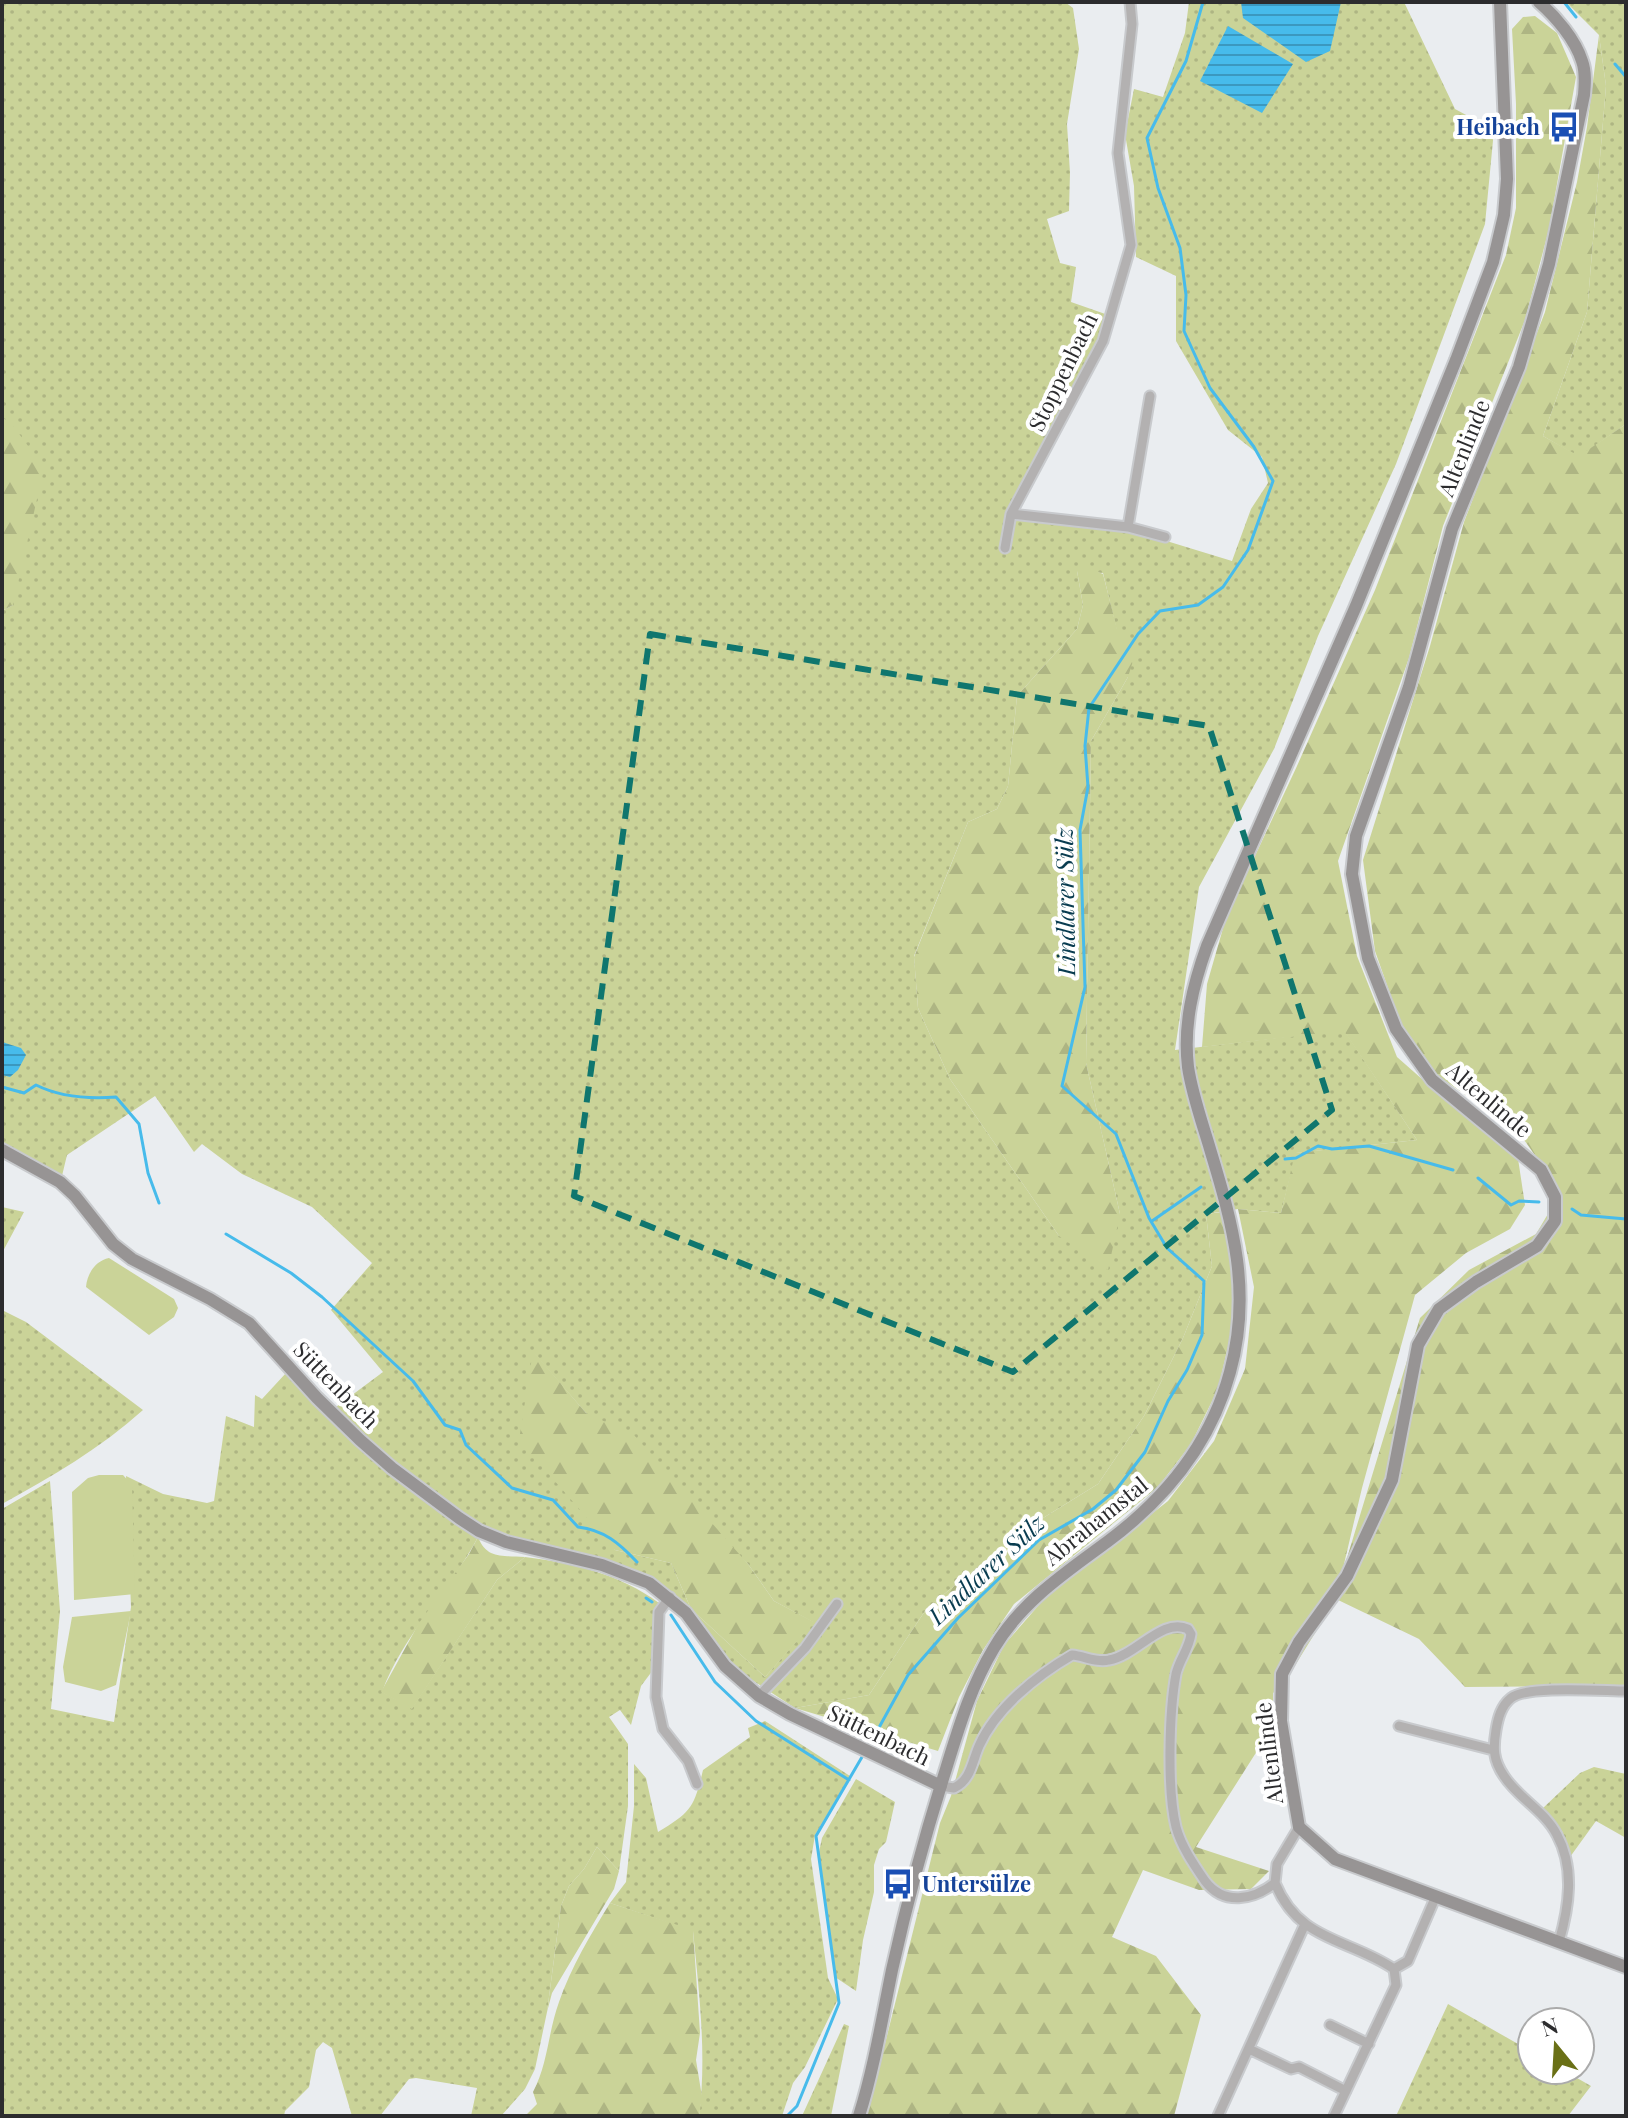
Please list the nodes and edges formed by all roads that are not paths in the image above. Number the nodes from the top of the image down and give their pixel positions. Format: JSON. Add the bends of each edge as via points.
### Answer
{"nodes":[{"id":1,"x":1130,"y":2,"type":"edge"},
{"id":2,"x":1500,"y":2,"type":"edge"},
{"id":3,"x":1539,"y":2,"type":"edge"},
{"id":4,"x":1150,"y":396,"type":"dead end"},
{"id":5,"x":1011,"y":514,"type":"junction"},
{"id":6,"x":1128,"y":527,"type":"junction"},
{"id":7,"x":1165,"y":537,"type":"dead end"},
{"id":8,"x":1005,"y":548,"type":"dead end"},
{"id":9,"x":2,"y":1150,"type":"edge"},
{"id":10,"x":670,"y":1597,"type":"junction"},
{"id":11,"x":837,"y":1604,"type":"dead end"},
{"id":12,"x":1626,"y":1691,"type":"edge"},
{"id":13,"x":759,"y":1696,"type":"junction"},
{"id":14,"x":1399,"y":1726,"type":"dead end"},
{"id":15,"x":1493,"y":1750,"type":"junction"},
{"id":16,"x":697,"y":1784,"type":"dead end"},
{"id":17,"x":941,"y":1786,"type":"junction"},
{"id":18,"x":1299,"y":1827,"type":"junction"},
{"id":19,"x":1275,"y":1883,"type":"junction"},
{"id":20,"x":1436,"y":1896,"type":"junction"},
{"id":21,"x":1305,"y":1924,"type":"junction"},
{"id":22,"x":1559,"y":1942,"type":"junction"},
{"id":23,"x":1626,"y":1967,"type":"edge"},
{"id":24,"x":1394,"y":1969,"type":"junction"},
{"id":25,"x":1330,"y":2025,"type":"dead end"},
{"id":26,"x":1369,"y":2044,"type":"junction"},
{"id":27,"x":1249,"y":2049,"type":"junction"},
{"id":28,"x":1346,"y":2091,"type":"junction"},
{"id":29,"x":859,"y":2116,"type":"edge"},
{"id":30,"x":1218,"y":2116,"type":"edge"},
{"id":31,"x":1334,"y":2116,"type":"edge"}],
"edges":[{"from":1,"to":5,"type":"street","name":"Stoppenbach","via":[[1118,153],[1131,245],[1103,341]]},
{"from":2,"to":17,"type":"street","name":"Abrahamstal","via":[[1507,179],[1493,262],[1361,593],[1193,984],[1188,1067],[1227,1204],[1242,1303],[1222,1398],[1205,1435],[1167,1489],[1015,1618],[974,1684]]},
{"from":3,"to":18,"type":"street","name":"Altenlinde","via":[[1569,37],[1585,77],[1549,264],[1519,367],[1452,529],[1409,687],[1356,836],[1352,874],[1368,958],[1396,1029],[1432,1080],[1541,1170],[1555,1197],[1555,1221],[1537,1246],[1439,1309],[1418,1345],[1392,1480],[1347,1576],[1282,1674],[1281,1721]]},
{"from":4,"to":6,"type":"street"},
{"from":5,"to":6,"type":"street"},
{"from":5,"to":8,"type":"street","name":"Stoppenbach"},
{"from":6,"to":7,"type":"street"},
{"from":9,"to":10,"type":"street","name":"Süttenbach","via":[[60,1182],[132,1259],[255,1328],[360,1440],[459,1518],[506,1542],[623,1571]]},
{"from":10,"to":13,"type":"street","name":"Süttenbach","via":[[725,1666]]},
{"from":10,"to":16,"type":"street","via":[[659,1612],[656,1697],[663,1729],[688,1761]]},
{"from":11,"to":13,"type":"street","via":[[805,1648]]},
{"from":12,"to":15,"type":"street","via":[[1516,1694],[1499,1715]]},
{"from":13,"to":17,"type":"street","name":"Süttenbach"},
{"from":14,"to":15,"type":"street"},
{"from":15,"to":22,"type":"street","via":[[1508,1782],[1557,1833],[1569,1886]]},
{"from":17,"to":19,"type":"street","via":[[954,1788],[965,1781],[993,1724],[1058,1663],[1072,1655],[1111,1660],[1162,1630],[1181,1626],[1191,1634],[1174,1697],[1172,1791],[1177,1829],[1216,1892],[1248,1898]]},
{"from":17,"to":29,"type":"street","name":"Abrahamstal"},
{"from":18,"to":19,"type":"street","via":[[1277,1864]]},
{"from":18,"to":20,"type":"street","name":"Altenlinde","via":[[1335,1859]]},
{"from":19,"to":21,"type":"street","via":[[1285,1904]]},
{"from":20,"to":22,"type":"street","name":"Altenlinde"},
{"from":20,"to":24,"type":"street","via":[[1408,1961]]},
{"from":21,"to":24,"type":"street"},
{"from":21,"to":27,"type":"street"},
{"from":22,"to":23,"type":"street","name":"Altenlinde"},
{"from":24,"to":26,"type":"street","via":[[1396,1985]]},
{"from":25,"to":26,"type":"street"},
{"from":26,"to":28,"type":"street"},
{"from":27,"to":28,"type":"street"},
{"from":27,"to":30,"type":"street"},
{"from":28,"to":31,"type":"street"}]}
